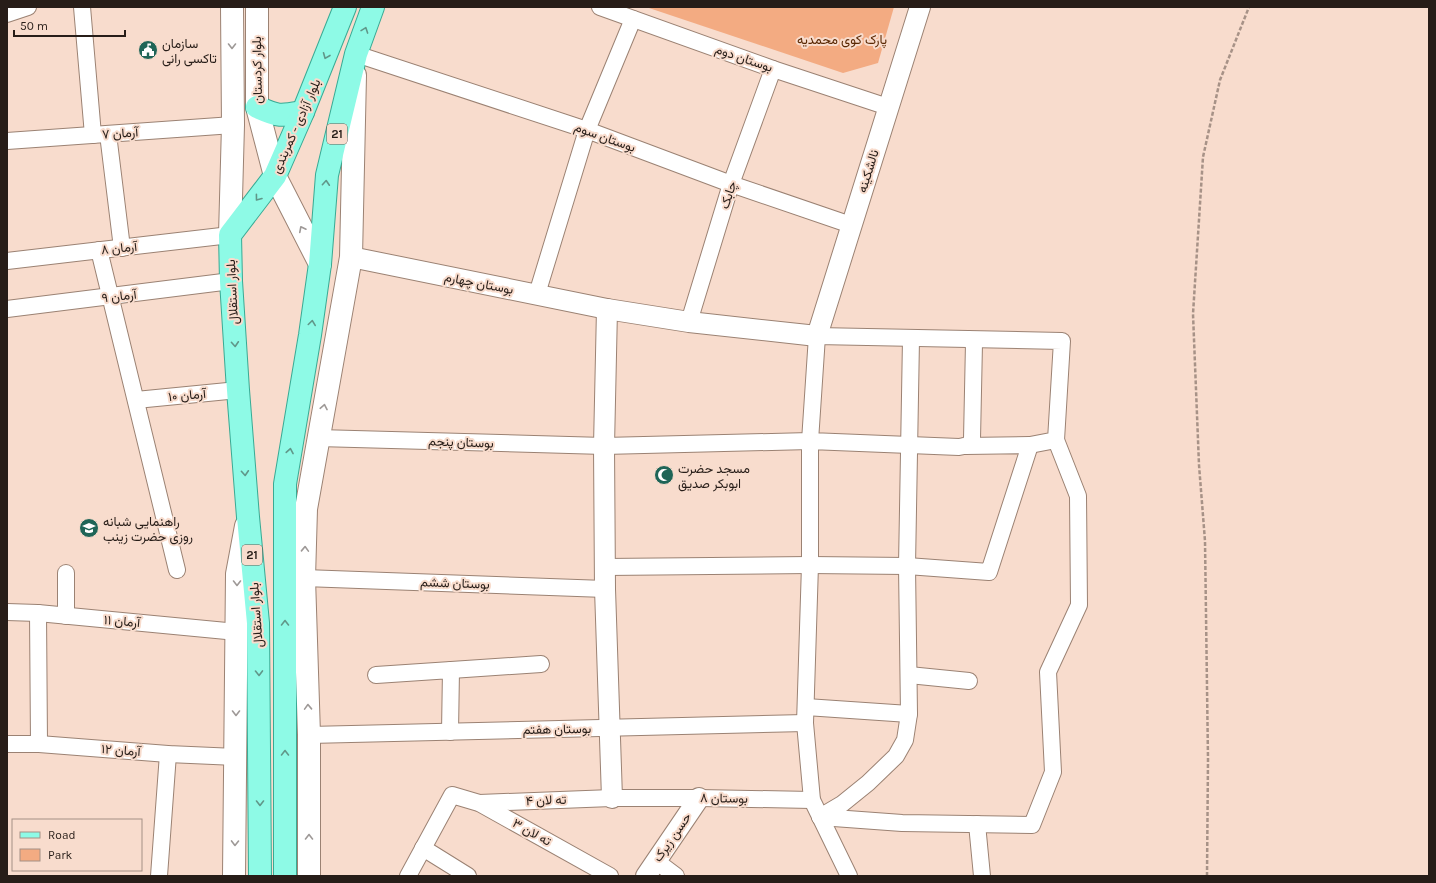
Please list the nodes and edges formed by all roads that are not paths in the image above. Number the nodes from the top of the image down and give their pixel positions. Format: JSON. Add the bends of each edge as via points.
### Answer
{"nodes":[{"id":1,"x":28,"y":7,"type":"edge"},
{"id":2,"x":82,"y":7,"type":"edge"},
{"id":3,"x":232,"y":7,"type":"edge"},
{"id":4,"x":256,"y":7,"type":"edge"},
{"id":5,"x":345,"y":7,"type":"edge"},
{"id":6,"x":373,"y":7,"type":"edge"},
{"id":7,"x":600,"y":7,"type":"edge"},
{"id":8,"x":920,"y":7,"type":"edge"},
{"id":9,"x":7,"y":14,"type":"edge"},
{"id":10,"x":632,"y":19,"type":"junction"},
{"id":11,"x":356,"y":54,"type":"junction"},
{"id":12,"x":773,"y":69,"type":"junction"},
{"id":13,"x":888,"y":107,"type":"junction"},
{"id":14,"x":257,"y":108,"type":"junction"},
{"id":15,"x":303,"y":112,"type":"junction"},
{"id":16,"x":233,"y":124,"type":"junction"},
{"id":17,"x":587,"y":130,"type":"junction"},
{"id":18,"x":101,"y":134,"type":"junction"},
{"id":19,"x":7,"y":141,"type":"edge"},
{"id":20,"x":275,"y":176,"type":"junction"},
{"id":21,"x":731,"y":184,"type":"junction"},
{"id":22,"x":851,"y":225,"type":"junction"},
{"id":23,"x":230,"y":235,"type":"junction"},
{"id":24,"x":122,"y":248,"type":"junction"},
{"id":25,"x":99,"y":250,"type":"junction"},
{"id":26,"x":352,"y":257,"type":"junction"},
{"id":27,"x":7,"y":261,"type":"edge"},
{"id":28,"x":320,"y":264,"type":"junction"},
{"id":29,"x":231,"y":281,"type":"junction"},
{"id":30,"x":537,"y":294,"type":"junction"},
{"id":31,"x":111,"y":297,"type":"junction"},
{"id":32,"x":7,"y":309,"type":"edge"},
{"id":33,"x":607,"y":309,"type":"junction"},
{"id":34,"x":689,"y":322,"type":"junction"},
{"id":35,"x":817,"y":336,"type":"junction"},
{"id":36,"x":910,"y":339,"type":"junction"},
{"id":37,"x":968,"y":339,"type":"junction"},
{"id":38,"x":238,"y":390,"type":"junction"},
{"id":39,"x":136,"y":400,"type":"junction"},
{"id":40,"x":318,"y":438,"type":"junction"},
{"id":41,"x":1056,"y":440,"type":"junction"},
{"id":42,"x":810,"y":441,"type":"junction"},
{"id":43,"x":909,"y":445,"type":"junction"},
{"id":44,"x":1030,"y":445,"type":"junction"},
{"id":45,"x":604,"y":446,"type":"junction"},
{"id":46,"x":965,"y":446,"type":"junction"},
{"id":47,"x":248,"y":517,"type":"junction"},
{"id":48,"x":810,"y":565,"type":"junction"},
{"id":49,"x":907,"y":566,"type":"junction"},
{"id":50,"x":605,"y":567,"type":"junction"},
{"id":51,"x":177,"y":570,"type":"dead end"},
{"id":52,"x":66,"y":573,"type":"dead end"},
{"id":53,"x":304,"y":578,"type":"junction"},
{"id":54,"x":606,"y":589,"type":"junction"},
{"id":55,"x":7,"y":612,"type":"edge"},
{"id":56,"x":38,"y":613,"type":"junction"},
{"id":57,"x":66,"y":616,"type":"junction"},
{"id":58,"x":237,"y":632,"type":"junction"},
{"id":59,"x":541,"y":664,"type":"dead end"},
{"id":60,"x":451,"y":670,"type":"junction"},
{"id":61,"x":909,"y":674,"type":"junction"},
{"id":62,"x":376,"y":675,"type":"dead end"},
{"id":63,"x":969,"y":681,"type":"dead end"},
{"id":64,"x":806,"y":707,"type":"junction"},
{"id":65,"x":909,"y":714,"type":"junction"},
{"id":66,"x":805,"y":724,"type":"junction"},
{"id":67,"x":610,"y":728,"type":"junction"},
{"id":68,"x":450,"y":732,"type":"junction"},
{"id":69,"x":309,"y":735,"type":"junction"},
{"id":70,"x":7,"y":744,"type":"edge"},
{"id":71,"x":39,"y":744,"type":"junction"},
{"id":72,"x":168,"y":754,"type":"junction"},
{"id":73,"x":236,"y":757,"type":"junction"},
{"id":74,"x":612,"y":798,"type":"junction"},
{"id":75,"x":699,"y":798,"type":"junction"},
{"id":76,"x":812,"y":800,"type":"junction"},
{"id":77,"x":480,"y":803,"type":"junction"},
{"id":78,"x":820,"y":817,"type":"junction"},
{"id":79,"x":977,"y":824,"type":"junction"},
{"id":80,"x":423,"y":848,"type":"junction"},
{"id":81,"x":651,"y":868,"type":"edge"},
{"id":82,"x":159,"y":876,"type":"edge"},
{"id":83,"x":234,"y":876,"type":"edge"},
{"id":84,"x":260,"y":876,"type":"edge"},
{"id":85,"x":285,"y":876,"type":"edge"},
{"id":86,"x":309,"y":876,"type":"edge"},
{"id":87,"x":408,"y":876,"type":"edge"},
{"id":88,"x":468,"y":876,"type":"edge"},
{"id":89,"x":610,"y":876,"type":"edge"},
{"id":90,"x":676,"y":876,"type":"edge"},
{"id":91,"x":849,"y":876,"type":"edge"},
{"id":92,"x":982,"y":876,"type":"edge"}],
"edges":[{"from":1,"to":9,"type":"street"},
{"from":2,"to":18,"type":"street"},
{"from":3,"to":16,"type":"main road","name":"بلوار کردستان","one_way":true},
{"from":4,"to":14,"type":"main road","name":"بلوار کردستان"},
{"from":5,"to":15,"type":"main road","name":"بلوار آزادی - کمربندی","one_way":true},
{"from":11,"to":6,"type":"main road","number":"21","one_way":true},
{"from":7,"to":10,"type":"street","name":"بوستان دوم"},
{"from":8,"to":13,"type":"street","name":"نالشکینه"},
{"from":10,"to":12,"type":"street","name":"بوستان دوم"},
{"from":10,"to":17,"type":"street"},
{"from":11,"to":17,"type":"street","name":"بوستان سوم"},
{"from":11,"to":26,"type":"main road"},
{"from":28,"to":11,"type":"main road","number":"21","one_way":true,"via":[[327,176]]},
{"from":12,"to":13,"type":"street","name":"بوستان دوم"},
{"from":12,"to":21,"type":"street","name":"چابک"},
{"from":13,"to":22,"type":"street","name":"نالشکینه"},
{"from":14,"to":15,"type":"main road","via":[[282,116]]},
{"from":14,"to":20,"type":"main road","name":"بلوار کردستان"},
{"from":15,"to":20,"type":"main road","name":"بلوار آزادی - کمربندی"},
{"from":16,"to":18,"type":"street","name":"آرمان ۷"},
{"from":16,"to":23,"type":"main road","name":"بلوار کردستان"},
{"from":17,"to":21,"type":"street","name":"بوستان سوم"},
{"from":17,"to":30,"type":"street"},
{"from":18,"to":19,"type":"street","name":"آرمان ۷"},
{"from":18,"to":24,"type":"street"},
{"from":20,"to":23,"type":"main road","name":"بلوار آزادی - کمربندی","one_way":true},
{"from":28,"to":20,"type":"main road","name":"بلوار کردستان","one_way":true},
{"from":21,"to":22,"type":"street","name":"بوستان سوم"},
{"from":21,"to":34,"type":"street","name":"چابک"},
{"from":22,"to":35,"type":"street","name":"نالشکینه"},
{"from":23,"to":24,"type":"street","name":"آرمان ۸"},
{"from":23,"to":29,"type":"main road","name":"بلوار استقلال","number":"21"},
{"from":24,"to":25,"type":"street","name":"آرمان ۸"},
{"from":25,"to":27,"type":"street","name":"آرمان ۸"},
{"from":25,"to":31,"type":"street"},
{"from":26,"to":30,"type":"street","name":"بوستان چهارم"},
{"from":40,"to":26,"type":"main road","one_way":true},
{"from":85,"to":28,"type":"main road","name":"بلوار استقلال","number":"21","one_way":true,"via":[[285,484]]},
{"from":29,"to":31,"type":"street","name":"آرمان ۹"},
{"from":29,"to":38,"type":"main road","name":"بلوار استقلال","number":"21","one_way":true},
{"from":30,"to":33,"type":"street","name":"بوستان چهارم"},
{"from":31,"to":32,"type":"street","name":"آرمان ۹"},
{"from":31,"to":39,"type":"street"},
{"from":33,"to":34,"type":"street","name":"بوستان چهارم"},
{"from":33,"to":45,"type":"street"},
{"from":34,"to":35,"type":"street","name":"بوستان چهارم"},
{"from":35,"to":36,"type":"street"},
{"from":35,"to":42,"type":"street"},
{"from":36,"to":37,"type":"street"},
{"from":36,"to":43,"type":"street"},
{"from":37,"to":41,"type":"street","via":[[1062,341]]},
{"from":37,"to":46,"type":"street","via":[[974,343],[972,439],[969,445]]},
{"from":38,"to":39,"type":"street","name":"آرمان ۱۰"},
{"from":38,"to":47,"type":"main road","name":"بلوار استقلال","number":"21","one_way":true},
{"from":39,"to":51,"type":"street"},
{"from":40,"to":45,"type":"street","name":"بوستان پنجم"},
{"from":53,"to":40,"type":"main road","one_way":true,"via":[[306,509]]},
{"from":41,"to":44,"type":"street","name":"بوستان پنجم"},
{"from":41,"to":79,"type":"street","via":[[1078,496],[1078,605],[1048,672],[1053,772],[1032,825]]},
{"from":42,"to":43,"type":"street","name":"بوستان پنجم"},
{"from":42,"to":45,"type":"street","name":"بوستان پنجم"},
{"from":42,"to":48,"type":"street"},
{"from":43,"to":46,"type":"street","name":"بوستان پنجم"},
{"from":43,"to":49,"type":"street"},
{"from":44,"to":46,"type":"street","name":"بوستان پنجم"},
{"from":44,"to":49,"type":"street","via":[[989,572]]},
{"from":45,"to":50,"type":"street"},
{"from":47,"to":58,"type":"main road","one_way":true,"via":[[237,574]]},
{"from":47,"to":84,"type":"main road","name":"بلوار استقلال","number":"21","one_way":true,"via":[[258,623]]},
{"from":48,"to":49,"type":"street"},
{"from":48,"to":50,"type":"street"},
{"from":48,"to":64,"type":"street"},
{"from":49,"to":61,"type":"street"},
{"from":50,"to":54,"type":"street"},
{"from":52,"to":57,"type":"street"},
{"from":53,"to":54,"type":"street","name":"بوستان ششم"},
{"from":69,"to":53,"type":"main road","one_way":true},
{"from":54,"to":67,"type":"street"},
{"from":55,"to":56,"type":"street","name":"آرمان ۱۱"},
{"from":56,"to":57,"type":"street","name":"آرمان ۱۱"},
{"from":56,"to":71,"type":"street"},
{"from":57,"to":58,"type":"street","name":"آرمان ۱۱"},
{"from":58,"to":73,"type":"main road","one_way":true},
{"from":59,"to":60,"type":"street"},
{"from":60,"to":62,"type":"street"},
{"from":60,"to":68,"type":"street"},
{"from":61,"to":63,"type":"street"},
{"from":61,"to":65,"type":"street"},
{"from":64,"to":65,"type":"street"},
{"from":64,"to":66,"type":"street"},
{"from":65,"to":78,"type":"street","via":[[905,740],[896,756],[842,804]]},
{"from":66,"to":67,"type":"street","name":"بوستان هفتم"},
{"from":66,"to":76,"type":"street"},
{"from":67,"to":68,"type":"street","name":"بوستان هفتم"},
{"from":67,"to":74,"type":"street"},
{"from":68,"to":69,"type":"street","name":"بوستان هفتم"},
{"from":86,"to":69,"type":"main road","one_way":true},
{"from":70,"to":71,"type":"street","name":"آرمان ۱۲"},
{"from":71,"to":72,"type":"street","name":"آرمان ۱۲"},
{"from":72,"to":73,"type":"street","name":"آرمان ۱۲"},
{"from":72,"to":82,"type":"street"},
{"from":73,"to":83,"type":"main road","one_way":true},
{"from":74,"to":75,"type":"street","name":"بوستان ۸"},
{"from":74,"to":77,"type":"street","name":"ته لان ۴"},
{"from":75,"to":76,"type":"street","name":"بوستان ۸"},
{"from":75,"to":81,"type":"street","name":"حسن زیرک"},
{"from":76,"to":78,"type":"street"},
{"from":77,"to":80,"type":"street","name":"ته لان ۳","via":[[452,795]]},
{"from":77,"to":89,"type":"street","name":"ته لان ۳"},
{"from":78,"to":79,"type":"street","via":[[902,823]]},
{"from":78,"to":91,"type":"street"},
{"from":79,"to":92,"type":"street"},
{"from":80,"to":87,"type":"street"},
{"from":80,"to":88,"type":"street"},
{"from":81,"to":90,"type":"street"}]}
